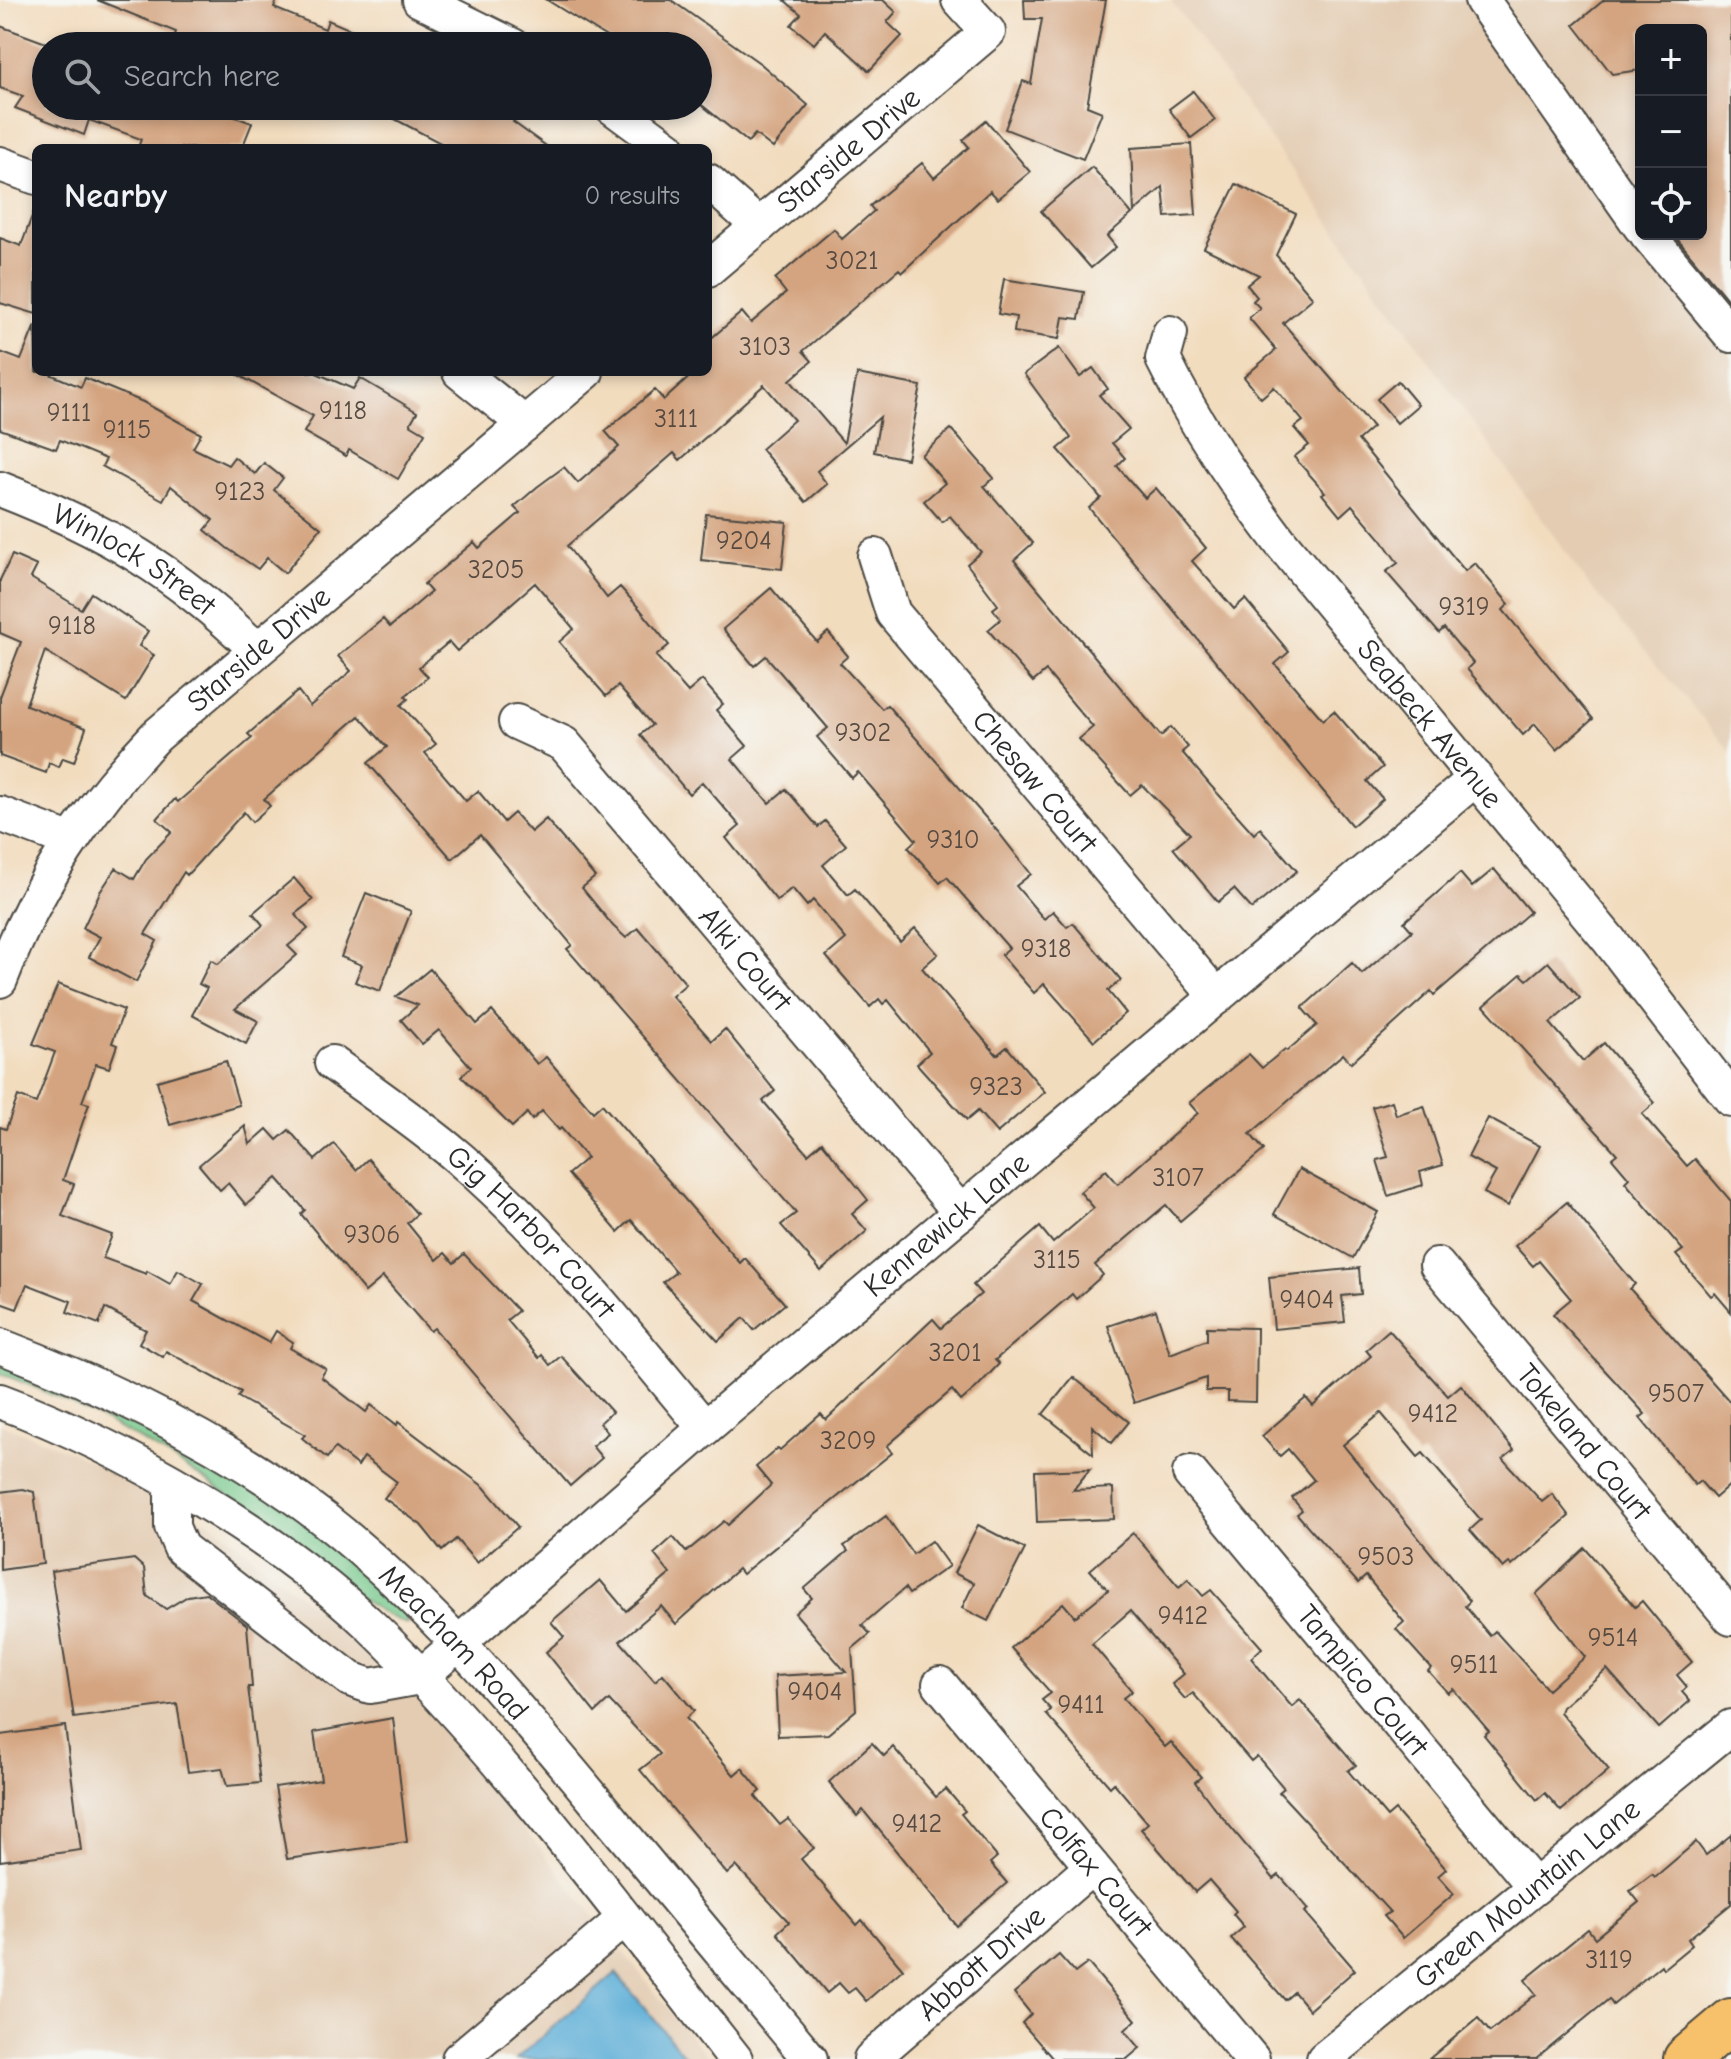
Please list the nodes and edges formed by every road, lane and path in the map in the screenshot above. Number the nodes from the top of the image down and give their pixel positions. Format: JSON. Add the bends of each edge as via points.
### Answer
{"nodes":[{"id":1,"x":420,"y":0,"type":"edge"},
{"id":2,"x":959,"y":0,"type":"edge"},
{"id":3,"x":1482,"y":0,"type":"edge"},
{"id":4,"x":485,"y":32,"type":"edge"},
{"id":5,"x":630,"y":120,"type":"edge"},
{"id":6,"x":663,"y":144,"type":"edge"},
{"id":7,"x":0,"y":164,"type":"edge"},
{"id":8,"x":32,"y":176,"type":"edge"},
{"id":9,"x":712,"y":185,"type":"edge"},
{"id":10,"x":1635,"y":218,"type":"edge"},
{"id":11,"x":759,"y":226,"type":"junction"},
{"id":12,"x":1652,"y":240,"type":"edge"},
{"id":13,"x":712,"y":266,"type":"edge"},
{"id":14,"x":1170,"y":333,"type":"dead end"},
{"id":15,"x":1731,"y":335,"type":"edge"},
{"id":16,"x":465,"y":376,"type":"edge"},
{"id":17,"x":581,"y":376,"type":"edge"},
{"id":18,"x":525,"y":424,"type":"junction"},
{"id":19,"x":0,"y":489,"type":"edge"},
{"id":20,"x":875,"y":556,"type":"dead end"},
{"id":21,"x":257,"y":650,"type":"junction"},
{"id":22,"x":516,"y":722,"type":"dead end"},
{"id":23,"x":1476,"y":778,"type":"junction"},
{"id":24,"x":0,"y":814,"type":"edge"},
{"id":25,"x":69,"y":840,"type":"junction"},
{"id":26,"x":0,"y":980,"type":"edge"},
{"id":27,"x":1217,"y":997,"type":"junction"},
{"id":28,"x":332,"y":1063,"type":"dead end"},
{"id":29,"x":1731,"y":1099,"type":"edge"},
{"id":30,"x":961,"y":1213,"type":"junction"},
{"id":31,"x":1437,"y":1265,"type":"dead end"},
{"id":32,"x":0,"y":1346,"type":"edge"},
{"id":33,"x":0,"y":1401,"type":"edge"},
{"id":34,"x":705,"y":1428,"type":"junction"},
{"id":35,"x":1190,"y":1473,"type":"dead end"},
{"id":36,"x":172,"y":1483,"type":"junction"},
{"id":37,"x":1731,"y":1618,"type":"edge"},
{"id":38,"x":459,"y":1640,"type":"junction"},
{"id":39,"x":420,"y":1677,"type":"junction"},
{"id":40,"x":940,"y":1684,"type":"dead end"},
{"id":41,"x":1731,"y":1727,"type":"edge"},
{"id":42,"x":1092,"y":1867,"type":"junction"},
{"id":43,"x":1535,"y":1887,"type":"junction"},
{"id":44,"x":624,"y":1919,"type":"junction"},
{"id":45,"x":1731,"y":2021,"type":"edge"},
{"id":46,"x":1731,"y":2047,"type":"edge"},
{"id":47,"x":459,"y":2059,"type":"edge"},
{"id":48,"x":735,"y":2059,"type":"edge"},
{"id":49,"x":810,"y":2059,"type":"edge"},
{"id":50,"x":871,"y":2059,"type":"edge"},
{"id":51,"x":1252,"y":2059,"type":"edge"},
{"id":52,"x":1324,"y":2059,"type":"edge"},
{"id":53,"x":1686,"y":2059,"type":"edge"},
{"id":54,"x":1723,"y":2059,"type":"edge"}],
"edges":[{"from":1,"to":4,"type":"street"},
{"from":2,"to":11,"type":"street","name":"Starside Drive","via":[[988,32]]},
{"from":3,"to":10,"type":"street"},
{"from":5,"to":6,"type":"street"},
{"from":7,"to":8,"type":"street"},
{"from":9,"to":11,"type":"street"},
{"from":11,"to":13,"type":"street","name":"Starside Drive"},
{"from":12,"to":15,"type":"street"},
{"from":14,"to":23,"type":"street","name":"Seabeck Avenue","via":[[1163,359],[1187,409],[1232,477]]},
{"from":16,"to":18,"type":"street"},
{"from":17,"to":18,"type":"street","name":"Starside Drive"},
{"from":18,"to":21,"type":"street","name":"Starside Drive"},
{"from":19,"to":21,"type":"street","name":"Winlock Street","via":[[67,515],[153,562],[213,607]]},
{"from":20,"to":27,"type":"street","name":"Chesaw Court","via":[[893,613]]},
{"from":21,"to":25,"type":"street","name":"Starside Drive","via":[[156,736],[113,781]]},
{"from":22,"to":30,"type":"street","name":"Alki Court","via":[[564,744]]},
{"from":23,"to":27,"type":"street","name":"Kennewick Lane"},
{"from":23,"to":29,"type":"street","name":"Seabeck Avenue"},
{"from":24,"to":25,"type":"street"},
{"from":25,"to":26,"type":"street","name":"Starside Drive","via":[[37,893]]},
{"from":27,"to":30,"type":"street","name":"Kennewick Lane"},
{"from":28,"to":34,"type":"street","name":"Gig Harbor Court","via":[[459,1159],[519,1215]]},
{"from":30,"to":34,"type":"street","name":"Kennewick Lane"},
{"from":31,"to":37,"type":"street","name":"Tokeland Court"},
{"from":32,"to":38,"type":"street","name":"Meacham Road","via":[[75,1376],[254,1472],[324,1519]]},
{"from":33,"to":36,"type":"street","name":"Meacham Road","via":[[93,1440]]},
{"from":34,"to":38,"type":"street","name":"Kennewick Lane"},
{"from":35,"to":43,"type":"street","name":"Tampico Court"},
{"from":36,"to":39,"type":"street","name":"Meacham Road","via":[[278,1552],[368,1623]]},
{"from":36,"to":39,"type":"street","via":[[172,1527],[181,1548],[350,1679],[370,1686]]},
{"from":38,"to":39,"type":"street","name":"Kennewick Lane"},
{"from":38,"to":49,"type":"street","name":"Meacham Road"},
{"from":39,"to":44,"type":"street","name":"Meacham Road","via":[[465,1723]]},
{"from":40,"to":42,"type":"street","name":"Colfax Court"},
{"from":41,"to":43,"type":"street","name":"Green Mountain Lane"},
{"from":42,"to":50,"type":"street","name":"Abbott Drive"},
{"from":42,"to":51,"type":"street","name":"Colfax Court"},
{"from":43,"to":52,"type":"street","name":"Green Mountain Lane"},
{"from":44,"to":47,"type":"street"},
{"from":44,"to":48,"type":"street","name":"Meacham Road"},
{"from":45,"to":53,"type":"main road"},
{"from":46,"to":54,"type":"main road"}]}
